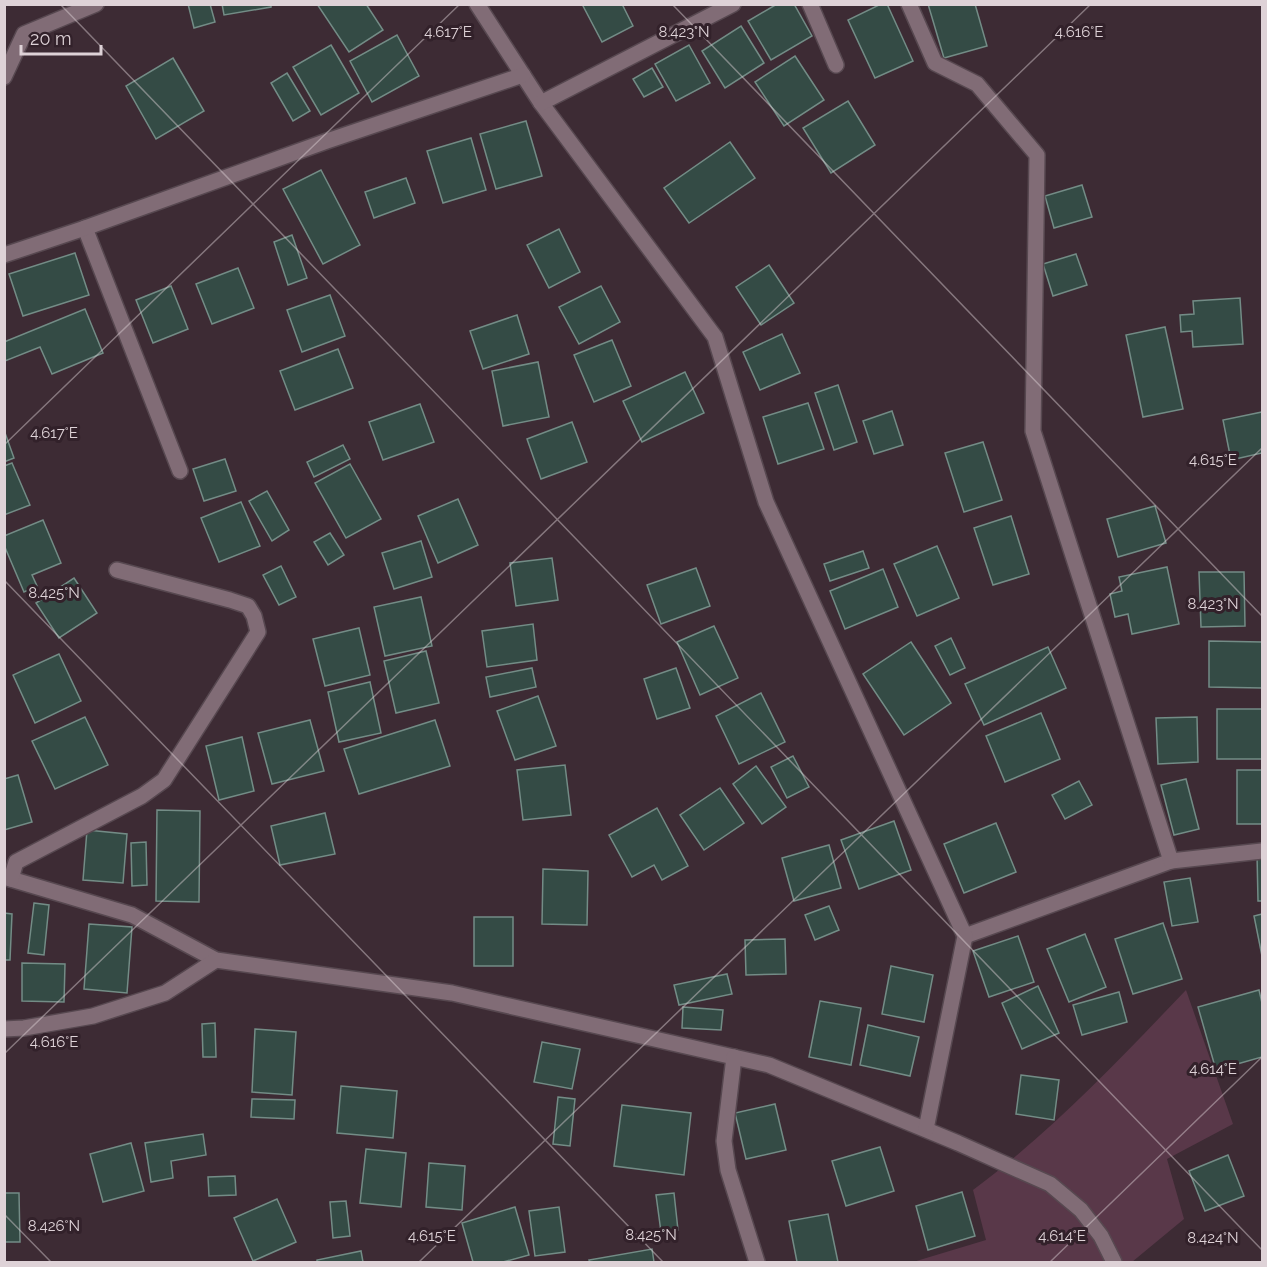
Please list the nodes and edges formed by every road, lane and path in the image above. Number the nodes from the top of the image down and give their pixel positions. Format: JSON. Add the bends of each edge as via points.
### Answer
{"nodes":[{"id":1,"x":96,"y":4,"type":"edge"},
{"id":2,"x":477,"y":4,"type":"edge"},
{"id":3,"x":733,"y":4,"type":"edge"},
{"id":4,"x":810,"y":4,"type":"edge"},
{"id":5,"x":909,"y":4,"type":"edge"},
{"id":6,"x":836,"y":65,"type":"dead end"},
{"id":7,"x":523,"y":75,"type":"junction"},
{"id":8,"x":4,"y":77,"type":"edge"},
{"id":9,"x":541,"y":103,"type":"junction"},
{"id":10,"x":85,"y":228,"type":"junction"},
{"id":11,"x":4,"y":255,"type":"edge"},
{"id":12,"x":180,"y":471,"type":"dead end"},
{"id":13,"x":117,"y":570,"type":"dead end"},
{"id":14,"x":1263,"y":852,"type":"edge"},
{"id":15,"x":1171,"y":861,"type":"junction"},
{"id":16,"x":8,"y":878,"type":"edge"},
{"id":17,"x":965,"y":936,"type":"junction"},
{"id":18,"x":216,"y":960,"type":"junction"},
{"id":19,"x":4,"y":1029,"type":"edge"},
{"id":20,"x":734,"y":1057,"type":"junction"},
{"id":21,"x":926,"y":1129,"type":"junction"},
{"id":22,"x":757,"y":1263,"type":"edge"},
{"id":23,"x":1114,"y":1263,"type":"edge"}],
"edges":[{"from":1,"to":8,"type":"street","via":[[24,34]]},
{"from":2,"to":7,"type":"street"},
{"from":3,"to":9,"type":"street"},
{"from":4,"to":6,"type":"street"},
{"from":5,"to":15,"type":"street","via":[[935,63],[977,84],[1037,155],[1033,431]]},
{"from":7,"to":9,"type":"street"},
{"from":7,"to":10,"type":"street"},
{"from":9,"to":17,"type":"street","via":[[715,337],[766,502]]},
{"from":10,"to":11,"type":"street"},
{"from":10,"to":12,"type":"street"},
{"from":13,"to":16,"type":"street","via":[[248,606],[258,632],[164,780],[142,796],[16,862]]},
{"from":14,"to":15,"type":"street"},
{"from":15,"to":17,"type":"street"},
{"from":16,"to":18,"type":"street","via":[[132,915]]},
{"from":17,"to":21,"type":"street"},
{"from":18,"to":19,"type":"street","via":[[165,993],[93,1016]]},
{"from":18,"to":20,"type":"street","via":[[452,993]]},
{"from":20,"to":21,"type":"street","via":[[769,1065]]},
{"from":20,"to":22,"type":"street","via":[[724,1141],[728,1170]]},
{"from":21,"to":23,"type":"street","via":[[1050,1184],[1081,1210],[1101,1236]]}]}
